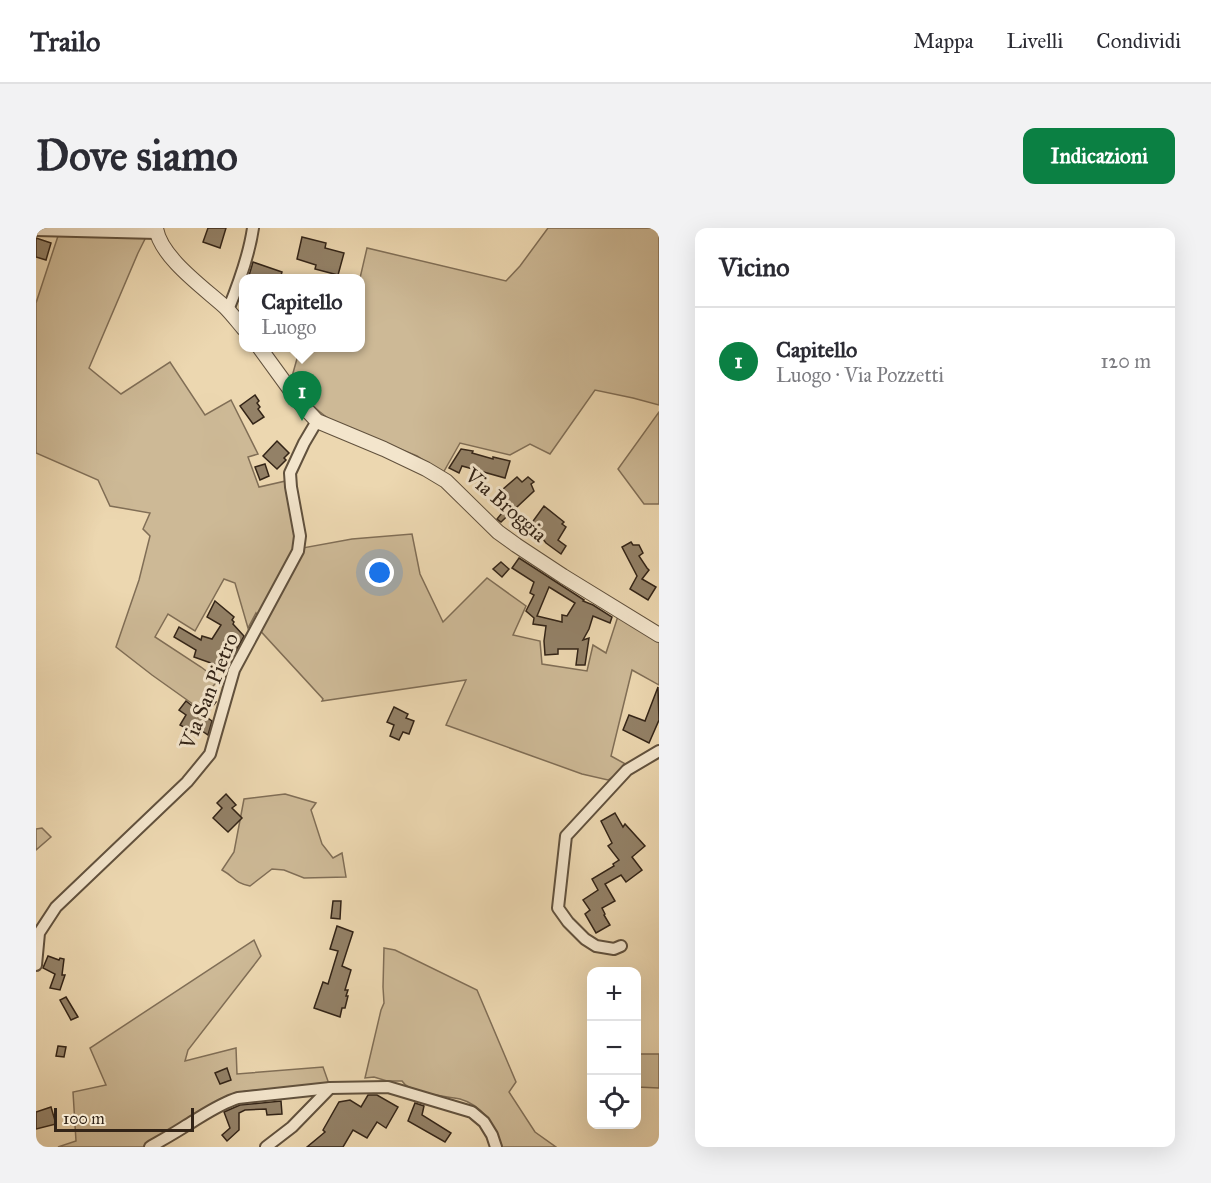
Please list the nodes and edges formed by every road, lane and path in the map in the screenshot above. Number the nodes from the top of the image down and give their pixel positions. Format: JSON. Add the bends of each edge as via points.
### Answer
{"nodes":[{"id":1,"x":253,"y":228,"type":"edge"},
{"id":2,"x":36,"y":230,"type":"edge"},
{"id":3,"x":156,"y":230,"type":"edge"},
{"id":4,"x":241,"y":274,"type":"edge"},
{"id":5,"x":239,"y":282,"type":"edge"},
{"id":6,"x":228,"y":310,"type":"junction"},
{"id":7,"x":239,"y":324,"type":"edge"},
{"id":8,"x":262,"y":352,"type":"edge"},
{"id":9,"x":317,"y":420,"type":"junction"},
{"id":10,"x":659,"y":635,"type":"edge"},
{"id":11,"x":659,"y":751,"type":"edge"},
{"id":12,"x":621,"y":946,"type":"dead end"},
{"id":13,"x":36,"y":965,"type":"edge"},
{"id":14,"x":330,"y":1088,"type":"junction"},
{"id":15,"x":150,"y":1147,"type":"edge"},
{"id":16,"x":266,"y":1147,"type":"edge"},
{"id":17,"x":496,"y":1147,"type":"edge"}],
"edges":[{"from":1,"to":4,"type":"street"},
{"from":2,"to":3,"type":"street"},
{"from":3,"to":6,"type":"street","via":[[166,252]]},
{"from":5,"to":6,"type":"street"},
{"from":6,"to":7,"type":"street"},
{"from":8,"to":9,"type":"street"},
{"from":9,"to":10,"type":"street","name":"Via Broggia","via":[[446,481],[498,532]]},
{"from":9,"to":13,"type":"street","name":"Via San Pietro","via":[[290,473],[300,536],[297,551],[234,670],[210,754],[187,782],[56,907],[39,933]]},
{"from":11,"to":12,"type":"street","via":[[627,770],[566,836],[558,908],[596,946]]},
{"from":14,"to":15,"type":"street","via":[[224,1102]]},
{"from":14,"to":16,"type":"street"},
{"from":14,"to":17,"type":"street","via":[[388,1087],[472,1112],[484,1122]]}]}
